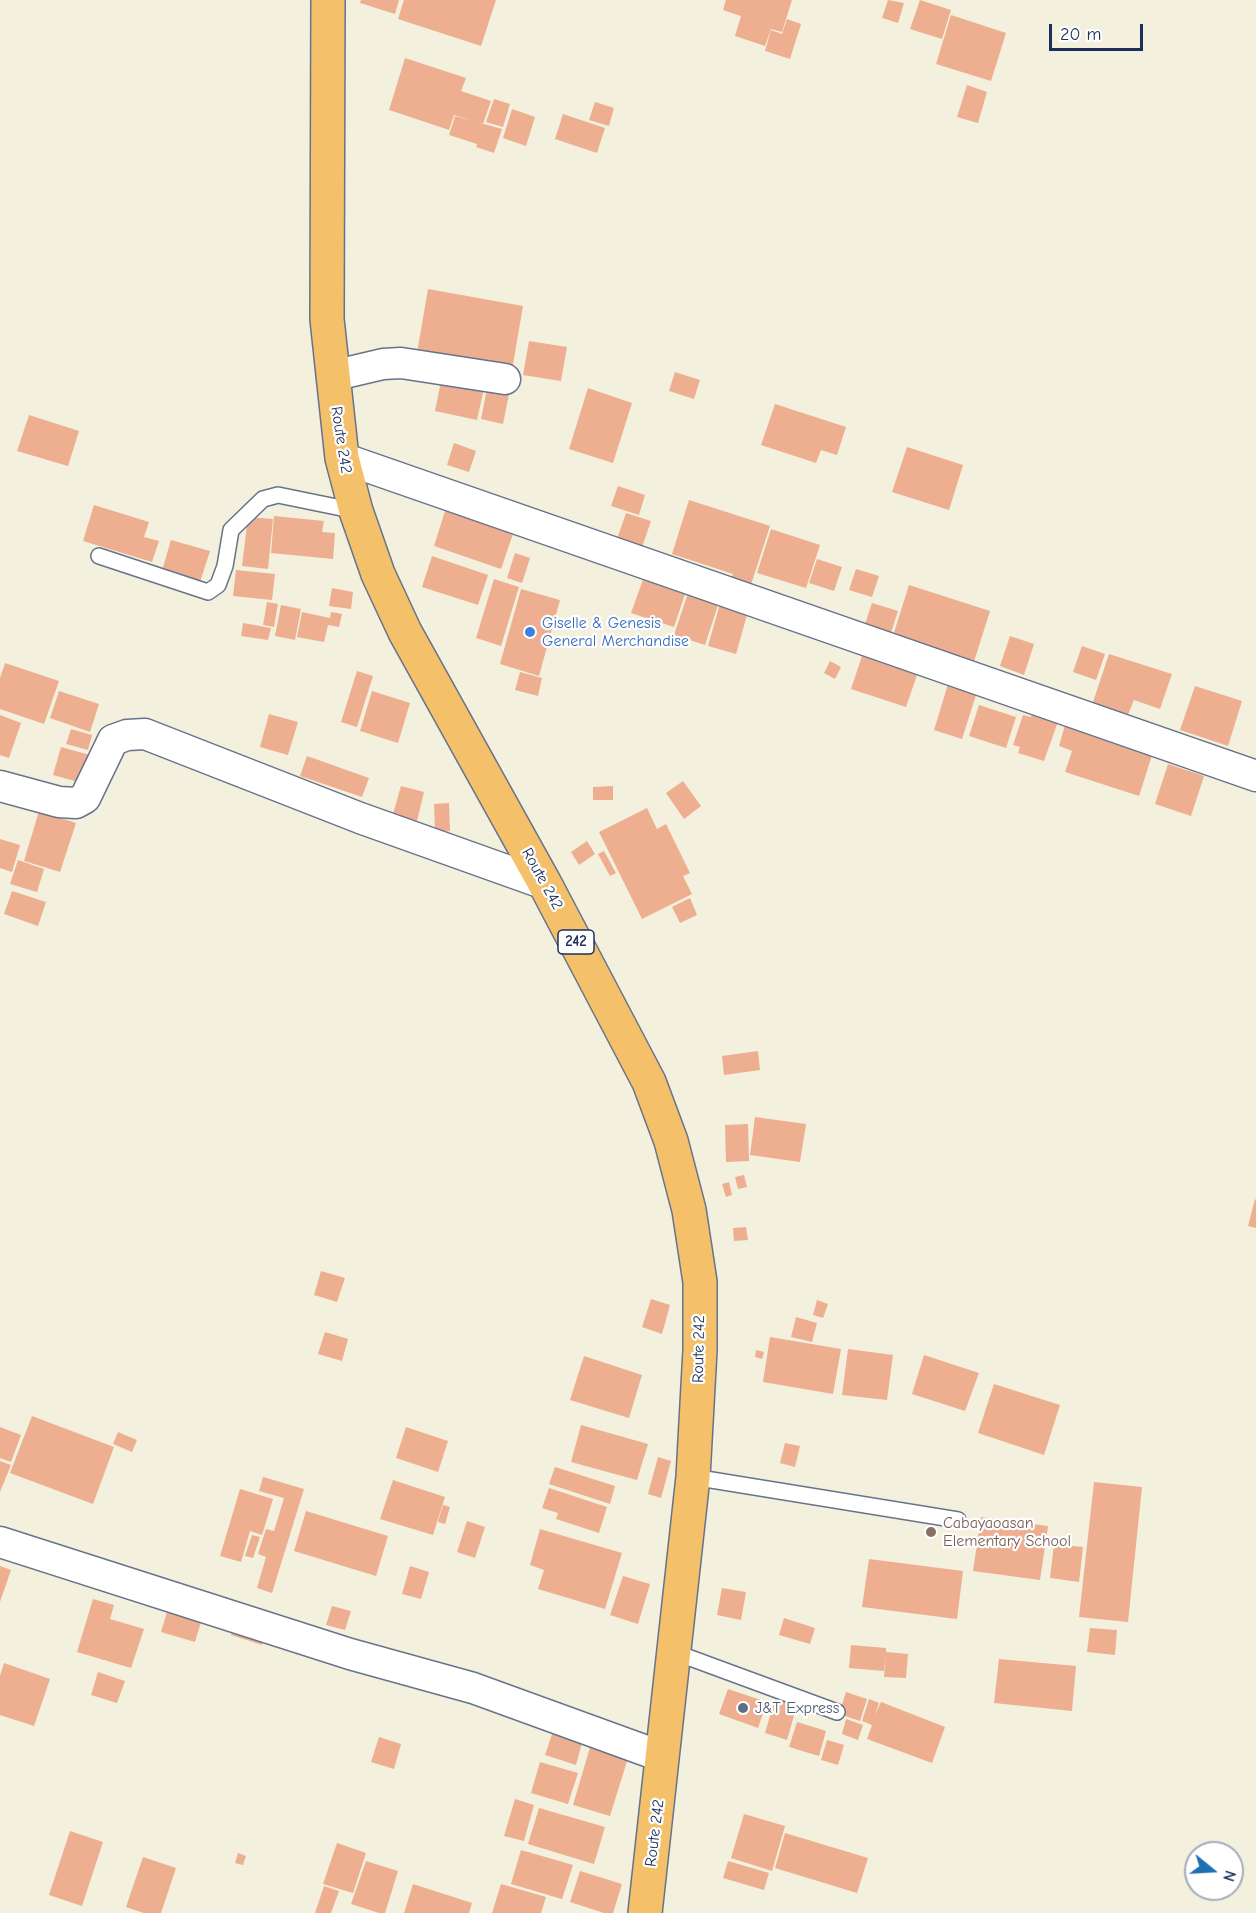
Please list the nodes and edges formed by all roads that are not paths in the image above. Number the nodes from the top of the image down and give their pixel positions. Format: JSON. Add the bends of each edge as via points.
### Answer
{"nodes":[{"id":1,"x":328,"y":0,"type":"edge"},
{"id":2,"x":332,"y":376,"type":"junction"},
{"id":3,"x":506,"y":379,"type":"dead end"},
{"id":4,"x":342,"y":458,"type":"junction"},
{"id":5,"x":356,"y":511,"type":"junction"},
{"id":6,"x":99,"y":556,"type":"dead end"},
{"id":7,"x":1256,"y":776,"type":"edge"},
{"id":8,"x":0,"y":786,"type":"edge"},
{"id":9,"x":546,"y":884,"type":"junction"},
{"id":10,"x":693,"y":1477,"type":"junction"},
{"id":11,"x":958,"y":1520,"type":"dead end"},
{"id":12,"x":0,"y":1542,"type":"edge"},
{"id":13,"x":675,"y":1652,"type":"junction"},
{"id":14,"x":837,"y":1712,"type":"dead end"},
{"id":15,"x":663,"y":1757,"type":"junction"},
{"id":16,"x":645,"y":1913,"type":"edge"}],
"edges":[{"from":1,"to":2,"type":"main road","name":"Route 242","number":"242","via":[[327,319]]},
{"from":2,"to":3,"type":"street","via":[[401,363]]},
{"from":2,"to":4,"type":"main road","name":"Route 242","number":"242"},
{"from":4,"to":5,"type":"main road","name":"Route 242","number":"242"},
{"from":4,"to":7,"type":"street"},
{"from":5,"to":6,"type":"lane","via":[[278,495],[263,499],[231,530],[218,585],[208,592]]},
{"from":5,"to":9,"type":"main road","name":"Route 242","number":"242","via":[[378,574],[405,632]]},
{"from":8,"to":9,"type":"street","via":[[76,803],[85,798],[113,740],[145,734],[360,818]]},
{"from":9,"to":10,"type":"main road","name":"Route 242","number":"242","via":[[650,1082],[689,1210],[700,1282]]},
{"from":10,"to":11,"type":"lane"},
{"from":10,"to":13,"type":"main road","name":"Route 242","number":"242"},
{"from":12,"to":15,"type":"street","via":[[350,1654],[473,1688]]},
{"from":13,"to":14,"type":"lane"},
{"from":13,"to":15,"type":"main road","name":"Route 242","number":"242"},
{"from":15,"to":16,"type":"main road","name":"Route 242","number":"242"}]}
